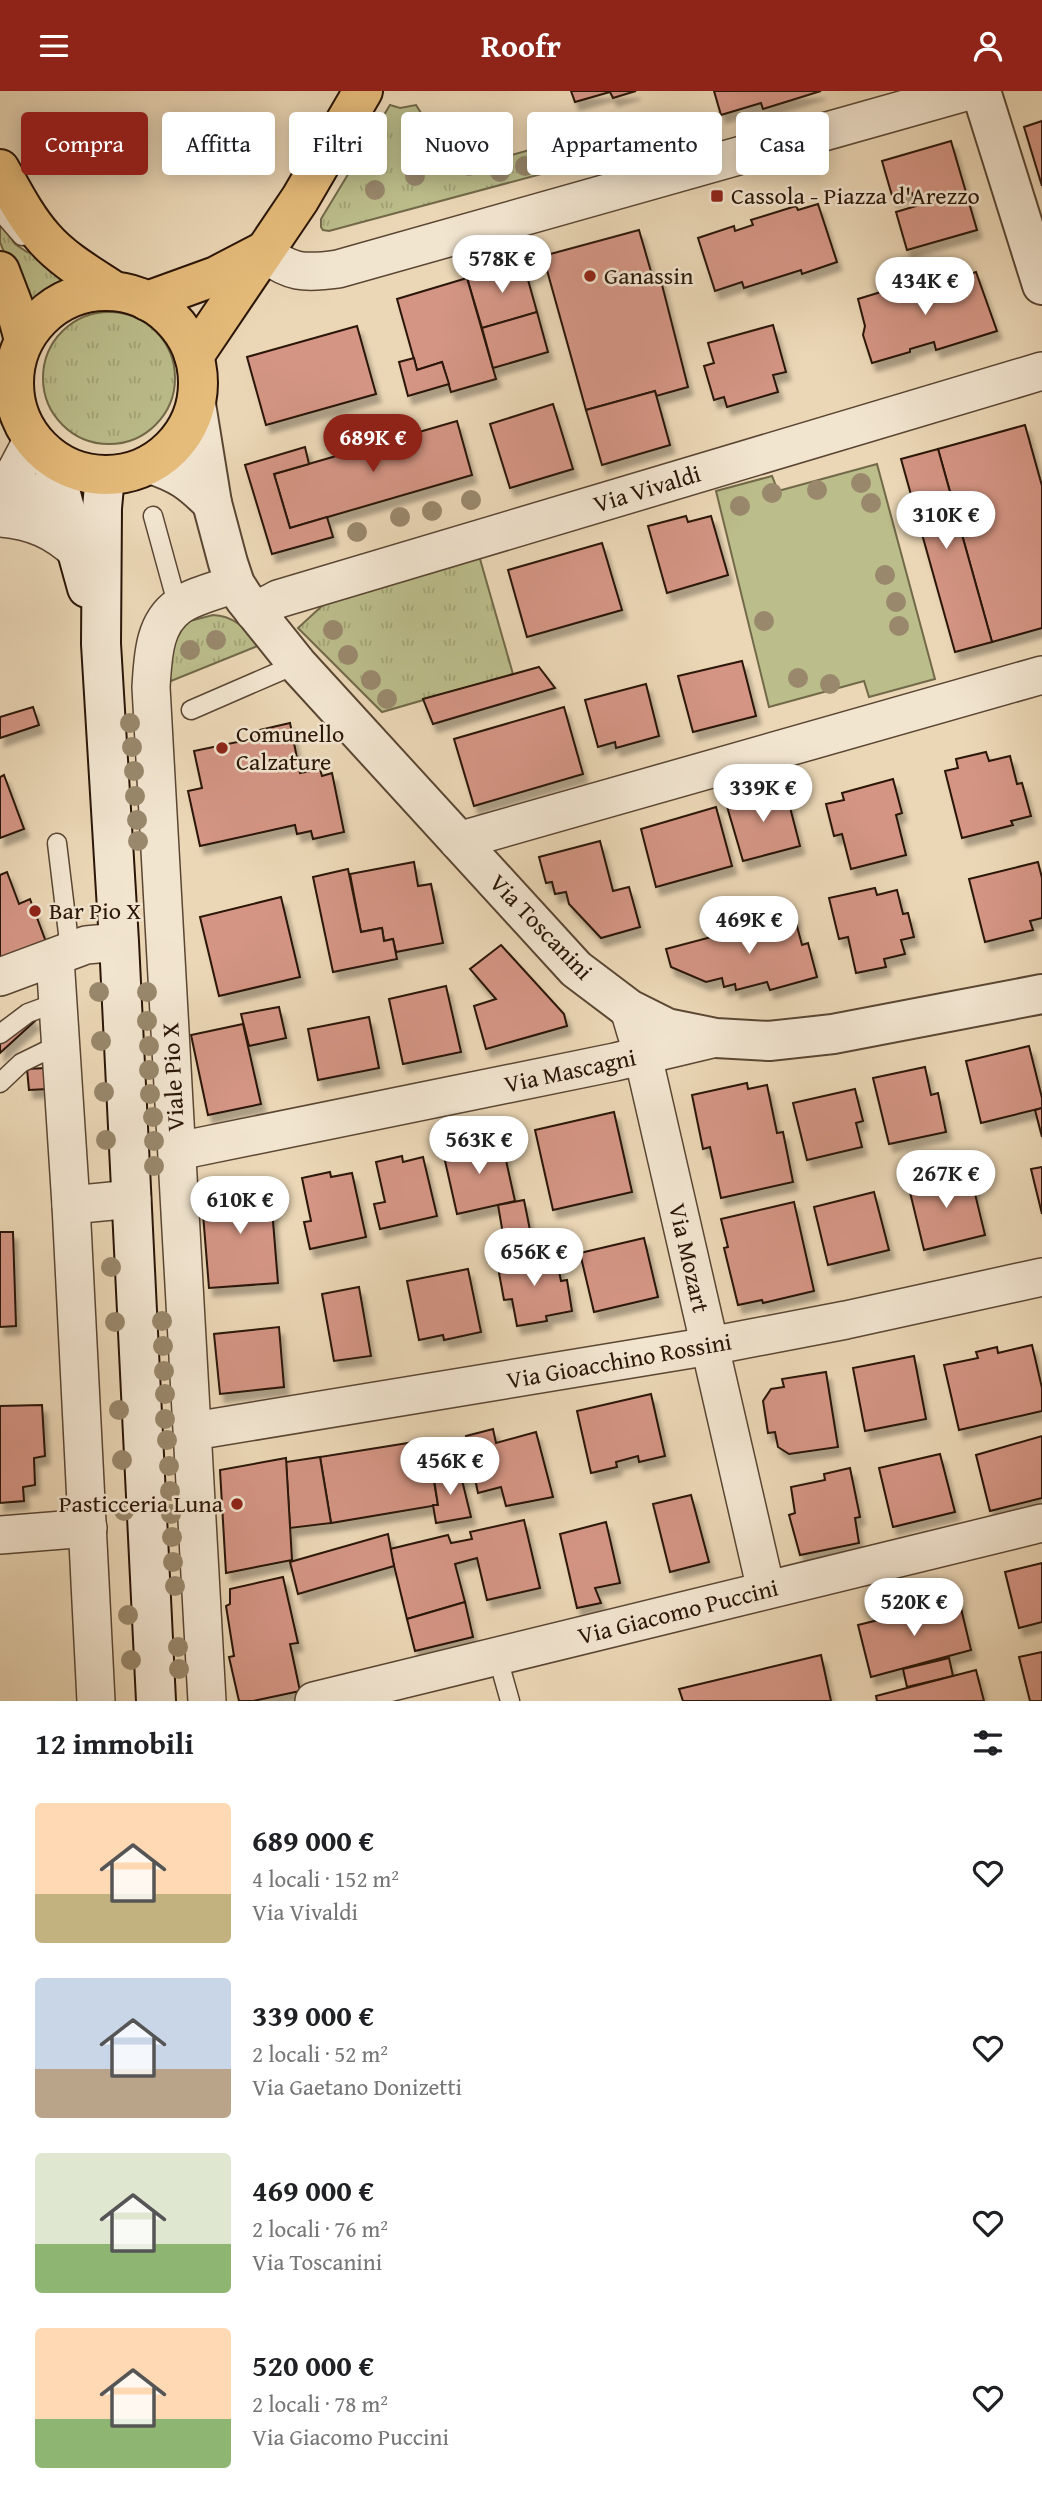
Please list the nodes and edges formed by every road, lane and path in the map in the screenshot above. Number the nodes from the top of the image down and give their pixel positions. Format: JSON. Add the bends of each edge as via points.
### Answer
{"nodes":[{"id":1,"x":363,"y":91,"type":"edge"},
{"id":2,"x":969,"y":91,"type":"edge"},
{"id":3,"x":981,"y":91,"type":"edge"},
{"id":4,"x":0,"y":169,"type":"edge"},
{"id":5,"x":0,"y":211,"type":"edge"},
{"id":6,"x":44,"y":238,"type":"junction"},
{"id":7,"x":262,"y":252,"type":"junction"},
{"id":8,"x":0,"y":271,"type":"edge"},
{"id":9,"x":1042,"y":285,"type":"edge"},
{"id":10,"x":131,"y":296,"type":"junction"},
{"id":11,"x":24,"y":340,"type":"junction"},
{"id":12,"x":194,"y":356,"type":"junction"},
{"id":13,"x":1042,"y":371,"type":"edge"},
{"id":14,"x":197,"y":404,"type":"junction"},
{"id":15,"x":54,"y":462,"type":"junction"},
{"id":16,"x":150,"y":464,"type":"junction"},
{"id":17,"x":110,"y":475,"type":"junction"},
{"id":18,"x":0,"y":492,"type":"edge"},
{"id":19,"x":212,"y":503,"type":"junction"},
{"id":20,"x":0,"y":510,"type":"edge"},
{"id":21,"x":153,"y":516,"type":"dead end"},
{"id":22,"x":0,"y":518,"type":"edge"},
{"id":23,"x":78,"y":552,"type":"junction"},
{"id":24,"x":244,"y":598,"type":"junction"},
{"id":25,"x":178,"y":607,"type":"junction"},
{"id":26,"x":101,"y":645,"type":"junction"},
{"id":27,"x":297,"y":664,"type":"junction"},
{"id":28,"x":1042,"y":675,"type":"edge"},
{"id":29,"x":191,"y":710,"type":"dead end"},
{"id":30,"x":458,"y":841,"type":"junction"},
{"id":31,"x":57,"y":843,"type":"dead end"},
{"id":32,"x":119,"y":943,"type":"junction"},
{"id":33,"x":63,"y":954,"type":"junction"},
{"id":34,"x":0,"y":977,"type":"edge"},
{"id":35,"x":1042,"y":994,"type":"edge"},
{"id":36,"x":58,"y":1002,"type":"junction"},
{"id":37,"x":629,"y":1009,"type":"junction"},
{"id":38,"x":0,"y":1034,"type":"edge"},
{"id":39,"x":716,"y":1038,"type":"junction"},
{"id":40,"x":62,"y":1043,"type":"junction"},
{"id":41,"x":643,"y":1056,"type":"junction"},
{"id":42,"x":0,"y":1083,"type":"edge"},
{"id":43,"x":178,"y":1151,"type":"junction"},
{"id":44,"x":132,"y":1199,"type":"junction"},
{"id":45,"x":71,"y":1205,"type":"junction"},
{"id":46,"x":182,"y":1228,"type":"junction"},
{"id":47,"x":133,"y":1240,"type":"junction"},
{"id":48,"x":1042,"y":1277,"type":"edge"},
{"id":49,"x":710,"y":1346,"type":"junction"},
{"id":50,"x":194,"y":1431,"type":"junction"},
{"id":51,"x":1042,"y":1523,"type":"edge"},
{"id":52,"x":88,"y":1528,"type":"junction"},
{"id":53,"x":0,"y":1535,"type":"edge"},
{"id":54,"x":766,"y":1590,"type":"junction"},
{"id":55,"x":498,"y":1655,"type":"junction"},
{"id":56,"x":96,"y":1701,"type":"edge"},
{"id":57,"x":156,"y":1701,"type":"edge"},
{"id":58,"x":207,"y":1701,"type":"edge"},
{"id":59,"x":314,"y":1701,"type":"edge"},
{"id":60,"x":510,"y":1701,"type":"edge"}],
"edges":[{"from":1,"to":7,"type":"main road","via":[[300,199]]},
{"from":2,"to":7,"type":"street","via":[[338,269],[297,271]]},
{"from":3,"to":9,"type":"street"},
{"from":4,"to":6,"type":"main road"},
{"from":5,"to":6,"type":"lane","via":[[30,241]]},
{"from":6,"to":10,"type":"main road","via":[[74,264]]},
{"from":7,"to":10,"type":"main road","via":[[216,276]]},
{"from":7,"to":12,"type":"main road"},
{"from":8,"to":11,"type":"main road"},
{"from":10,"to":11,"type":"main road","via":[[86,292],[40,318]]},
{"from":10,"to":12,"type":"main road","via":[[168,315]]},
{"from":11,"to":15,"type":"main road","via":[[17,356],[14,391],[23,424]]},
{"from":12,"to":14,"type":"main road"},
{"from":13,"to":24,"type":"street","name":"Via Vivaldi","via":[[278,599]]},
{"from":14,"to":16,"type":"main road","via":[[185,431]]},
{"from":14,"to":19,"type":"street","name":"Via Toscanini"},
{"from":15,"to":17,"type":"main road"},
{"from":15,"to":18,"type":"street","via":[[16,471]]},
{"from":15,"to":20,"type":"street","via":[[49,490]]},
{"from":15,"to":23,"type":"street","name":"Viale Pio X"},
{"from":16,"to":17,"type":"main road"},
{"from":16,"to":19,"type":"street","via":[[175,472]]},
{"from":17,"to":26,"type":"street","name":"Viale Pio X","via":[[102,508]]},
{"from":19,"to":24,"type":"street","name":"Via Toscanini"},
{"from":21,"to":25,"type":"lane"},
{"from":22,"to":23,"type":"street","via":[[36,524],[59,534]]},
{"from":23,"to":26,"type":"street","name":"Viale Pio X"},
{"from":24,"to":25,"type":"street"},
{"from":24,"to":27,"type":"street","name":"Via Toscanini"},
{"from":25,"to":43,"type":"street","name":"Viale Pio X","via":[[156,640],[151,687]]},
{"from":26,"to":32,"type":"street","name":"Viale Pio X"},
{"from":27,"to":29,"type":"lane"},
{"from":27,"to":30,"type":"street","name":"Via Toscanini"},
{"from":28,"to":30,"type":"street"},
{"from":30,"to":37,"type":"street","name":"Via Toscanini","via":[[576,968]]},
{"from":31,"to":33,"type":"lane"},
{"from":32,"to":33,"type":"street","via":[[93,943]]},
{"from":32,"to":44,"type":"street","name":"Viale Pio X"},
{"from":33,"to":34,"type":"street"},
{"from":33,"to":36,"type":"street"},
{"from":35,"to":39,"type":"street","name":"Via Toscanini","via":[[833,1034],[769,1041]]},
{"from":36,"to":38,"type":"lane","via":[[28,1013]]},
{"from":36,"to":40,"type":"street"},
{"from":37,"to":39,"type":"street","name":"Via Toscanini","via":[[667,1028]]},
{"from":37,"to":41,"type":"street","name":"Via Mozart"},
{"from":39,"to":41,"type":"street","name":"Via Mascagni"},
{"from":40,"to":42,"type":"lane","via":[[21,1063]]},
{"from":40,"to":45,"type":"street"},
{"from":41,"to":43,"type":"street","name":"Via Mascagni"},
{"from":41,"to":49,"type":"street","name":"Via Mozart"},
{"from":43,"to":46,"type":"street","name":"Viale Pio X"},
{"from":44,"to":45,"type":"street"},
{"from":44,"to":47,"type":"street","name":"Viale Pio X"},
{"from":45,"to":52,"type":"street"},
{"from":46,"to":47,"type":"street"},
{"from":46,"to":50,"type":"street","name":"Viale Pio X"},
{"from":47,"to":57,"type":"street","name":"Viale Pio X"},
{"from":48,"to":49,"type":"street","name":"Via Gioacchino Rossini"},
{"from":49,"to":50,"type":"street","name":"Via Gioacchino Rossini"},
{"from":49,"to":54,"type":"street","name":"Via Mozart"},
{"from":50,"to":58,"type":"street","name":"Viale Pio X"},
{"from":51,"to":54,"type":"street","name":"Via Giacomo Puccini"},
{"from":52,"to":53,"type":"street"},
{"from":52,"to":56,"type":"street"},
{"from":54,"to":55,"type":"street","name":"Via Giacomo Puccini"},
{"from":55,"to":59,"type":"street","name":"Via Giacomo Puccini"},
{"from":55,"to":60,"type":"lane"}]}
